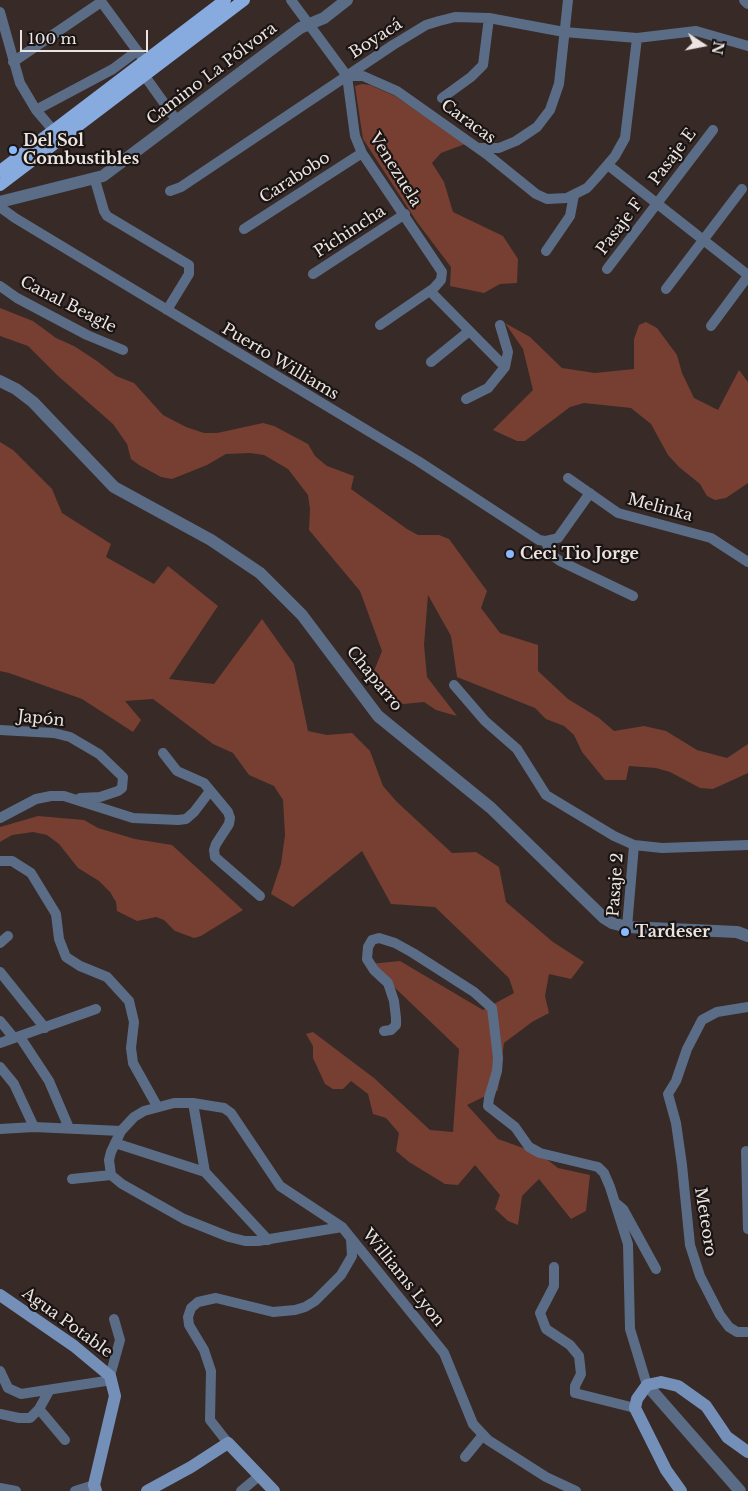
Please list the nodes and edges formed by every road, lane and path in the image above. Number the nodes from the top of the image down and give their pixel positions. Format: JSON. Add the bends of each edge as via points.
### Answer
{"nodes":[{"id":1,"x":225,"y":0,"type":"edge"},
{"id":2,"x":244,"y":0,"type":"edge"},
{"id":3,"x":291,"y":0,"type":"edge"},
{"id":4,"x":347,"y":0,"type":"edge"},
{"id":5,"x":568,"y":0,"type":"edge"},
{"id":6,"x":745,"y":0,"type":"edge"},
{"id":7,"x":101,"y":1,"type":"edge"},
{"id":8,"x":748,"y":3,"type":"edge"},
{"id":9,"x":335,"y":6,"type":"edge"},
{"id":10,"x":0,"y":12,"type":"edge"},
{"id":11,"x":489,"y":18,"type":"junction"},
{"id":12,"x":308,"y":24,"type":"junction"},
{"id":13,"x":564,"y":32,"type":"junction"},
{"id":14,"x":637,"y":38,"type":"junction"},
{"id":15,"x":748,"y":46,"type":"edge"},
{"id":16,"x":13,"y":62,"type":"junction"},
{"id":17,"x":144,"y":64,"type":"junction"},
{"id":18,"x":347,"y":76,"type":"junction"},
{"id":19,"x":442,"y":98,"type":"dead end"},
{"id":20,"x":36,"y":110,"type":"junction"},
{"id":21,"x":177,"y":121,"type":"junction"},
{"id":22,"x":53,"y":130,"type":"junction"},
{"id":23,"x":713,"y":130,"type":"dead end"},
{"id":24,"x":479,"y":148,"type":"junction"},
{"id":25,"x":362,"y":152,"type":"junction"},
{"id":26,"x":608,"y":165,"type":"junction"},
{"id":27,"x":1,"y":167,"type":"edge"},
{"id":28,"x":95,"y":180,"type":"junction"},
{"id":29,"x":0,"y":185,"type":"edge"},
{"id":30,"x":742,"y":189,"type":"dead end"},
{"id":31,"x":170,"y":190,"type":"dead end"},
{"id":32,"x":570,"y":196,"type":"junction"},
{"id":33,"x":0,"y":202,"type":"edge"},
{"id":34,"x":657,"y":203,"type":"junction"},
{"id":35,"x":0,"y":207,"type":"edge"},
{"id":36,"x":405,"y":214,"type":"junction"},
{"id":37,"x":244,"y":229,"type":"dead end"},
{"id":38,"x":703,"y":238,"type":"junction"},
{"id":39,"x":546,"y":251,"type":"dead end"},
{"id":40,"x":607,"y":269,"type":"dead end"},
{"id":41,"x":312,"y":274,"type":"dead end"},
{"id":42,"x":748,"y":276,"type":"edge"},
{"id":43,"x":0,"y":286,"type":"edge"},
{"id":44,"x":666,"y":288,"type":"dead end"},
{"id":45,"x":430,"y":291,"type":"junction"},
{"id":46,"x":167,"y":310,"type":"junction"},
{"id":47,"x":380,"y":324,"type":"dead end"},
{"id":48,"x":500,"y":325,"type":"dead end"},
{"id":49,"x":711,"y":326,"type":"dead end"},
{"id":50,"x":468,"y":332,"type":"junction"},
{"id":51,"x":123,"y":350,"type":"dead end"},
{"id":52,"x":431,"y":362,"type":"dead end"},
{"id":53,"x":505,"y":367,"type":"junction"},
{"id":54,"x":0,"y":381,"type":"edge"},
{"id":55,"x":466,"y":399,"type":"dead end"},
{"id":56,"x":568,"y":478,"type":"dead end"},
{"id":57,"x":590,"y":493,"type":"junction"},
{"id":58,"x":545,"y":541,"type":"junction"},
{"id":59,"x":748,"y":562,"type":"edge"},
{"id":60,"x":633,"y":596,"type":"dead end"},
{"id":61,"x":454,"y":685,"type":"dead end"},
{"id":62,"x":0,"y":730,"type":"edge"},
{"id":63,"x":163,"y":752,"type":"dead end"},
{"id":64,"x":210,"y":791,"type":"junction"},
{"id":65,"x":74,"y":798,"type":"junction"},
{"id":66,"x":0,"y":818,"type":"edge"},
{"id":67,"x":634,"y":845,"type":"junction"},
{"id":68,"x":748,"y":845,"type":"edge"},
{"id":69,"x":0,"y":861,"type":"edge"},
{"id":70,"x":260,"y":896,"type":"dead end"},
{"id":71,"x":627,"y":927,"type":"junction"},
{"id":72,"x":8,"y":936,"type":"dead end"},
{"id":73,"x":748,"y":936,"type":"edge"},
{"id":74,"x":0,"y":943,"type":"edge"},
{"id":75,"x":0,"y":972,"type":"edge"},
{"id":76,"x":748,"y":1007,"type":"edge"},
{"id":77,"x":96,"y":1010,"type":"dead end"},
{"id":78,"x":0,"y":1021,"type":"edge"},
{"id":79,"x":45,"y":1028,"type":"junction"},
{"id":80,"x":384,"y":1031,"type":"dead end"},
{"id":81,"x":17,"y":1037,"type":"junction"},
{"id":82,"x":0,"y":1043,"type":"edge"},
{"id":83,"x":0,"y":1067,"type":"edge"},
{"id":84,"x":193,"y":1103,"type":"junction"},
{"id":85,"x":157,"y":1106,"type":"junction"},
{"id":86,"x":34,"y":1127,"type":"junction"},
{"id":87,"x":69,"y":1128,"type":"junction"},
{"id":88,"x":0,"y":1129,"type":"edge"},
{"id":89,"x":121,"y":1130,"type":"junction"},
{"id":90,"x":115,"y":1143,"type":"junction"},
{"id":91,"x":746,"y":1150,"type":"dead end"},
{"id":92,"x":205,"y":1172,"type":"junction"},
{"id":93,"x":111,"y":1175,"type":"junction"},
{"id":94,"x":72,"y":1179,"type":"dead end"},
{"id":95,"x":615,"y":1202,"type":"junction"},
{"id":96,"x":342,"y":1227,"type":"junction"},
{"id":97,"x":748,"y":1228,"type":"edge"},
{"id":98,"x":351,"y":1238,"type":"junction"},
{"id":99,"x":268,"y":1240,"type":"junction"},
{"id":100,"x":554,"y":1267,"type":"dead end"},
{"id":101,"x":656,"y":1269,"type":"dead end"},
{"id":102,"x":0,"y":1295,"type":"edge"},
{"id":103,"x":114,"y":1320,"type":"dead end"},
{"id":104,"x":748,"y":1332,"type":"edge"},
{"id":105,"x":0,"y":1372,"type":"edge"},
{"id":106,"x":111,"y":1378,"type":"junction"},
{"id":107,"x":646,"y":1385,"type":"junction"},
{"id":108,"x":49,"y":1391,"type":"junction"},
{"id":109,"x":635,"y":1408,"type":"junction"},
{"id":110,"x":40,"y":1409,"type":"junction"},
{"id":111,"x":0,"y":1414,"type":"edge"},
{"id":112,"x":483,"y":1435,"type":"junction"},
{"id":113,"x":65,"y":1440,"type":"dead end"},
{"id":114,"x":228,"y":1443,"type":"junction"},
{"id":115,"x":748,"y":1452,"type":"edge"},
{"id":116,"x":465,"y":1457,"type":"dead end"},
{"id":117,"x":259,"y":1476,"type":"junction"},
{"id":118,"x":0,"y":1488,"type":"edge"},
{"id":119,"x":95,"y":1488,"type":"edge"},
{"id":120,"x":16,"y":1491,"type":"edge"},
{"id":121,"x":75,"y":1491,"type":"edge"},
{"id":122,"x":147,"y":1491,"type":"edge"},
{"id":123,"x":241,"y":1491,"type":"edge"},
{"id":124,"x":274,"y":1491,"type":"edge"},
{"id":125,"x":576,"y":1491,"type":"edge"},
{"id":126,"x":681,"y":1491,"type":"edge"},
{"id":127,"x":740,"y":1491,"type":"edge"}],
"edges":[{"from":1,"to":17,"type":"main road"},
{"from":2,"to":17,"type":"main road"},
{"from":3,"to":12,"type":"street","name":"Venezuela"},
{"from":4,"to":9,"type":"street","name":"Camino La Pólvora"},
{"from":5,"to":13,"type":"street"},
{"from":6,"to":8,"type":"street"},
{"from":7,"to":16,"type":"street"},
{"from":7,"to":17,"type":"street"},
{"from":9,"to":12,"type":"street","name":"Camino La Pólvora"},
{"from":10,"to":16,"type":"street"},
{"from":11,"to":13,"type":"street","name":"Boyacá"},
{"from":11,"to":18,"type":"street","name":"Boyacá","via":[[455,17],[426,25]]},
{"from":11,"to":19,"type":"street","via":[[483,65]]},
{"from":12,"to":18,"type":"street","name":"Venezuela"},
{"from":12,"to":21,"type":"street","name":"Camino La Pólvora"},
{"from":13,"to":14,"type":"street","name":"Boyacá"},
{"from":13,"to":24,"type":"street","via":[[559,84],[555,100],[543,121],[505,146]]},
{"from":14,"to":15,"type":"street","name":"Boyacá","via":[[696,31]]},
{"from":14,"to":26,"type":"street","via":[[625,138]]},
{"from":16,"to":20,"type":"street","via":[[20,83]]},
{"from":17,"to":20,"type":"street","via":[[113,69]]},
{"from":17,"to":21,"type":"street"},
{"from":17,"to":22,"type":"main road"},
{"from":17,"to":29,"type":"main road"},
{"from":18,"to":24,"type":"street","name":"Caracas","via":[[363,76],[397,91]]},
{"from":18,"to":25,"type":"street","name":"Venezuela","via":[[355,136]]},
{"from":18,"to":31,"type":"street","name":"Boyacá","via":[[181,187]]},
{"from":20,"to":22,"type":"street"},
{"from":21,"to":28,"type":"street","name":"Camino La Pólvora","via":[[116,168]]},
{"from":22,"to":27,"type":"main road"},
{"from":23,"to":34,"type":"street","name":"Pasaje E"},
{"from":24,"to":32,"type":"street","name":"Caracas","via":[[536,194],[547,199]]},
{"from":25,"to":36,"type":"street","name":"Venezuela"},
{"from":25,"to":37,"type":"street","name":"Carabobo"},
{"from":26,"to":32,"type":"street","via":[[587,188]]},
{"from":26,"to":34,"type":"street"},
{"from":28,"to":33,"type":"street","name":"Camino La Pólvora"},
{"from":28,"to":46,"type":"street","via":[[107,216],[189,264],[189,274]]},
{"from":30,"to":38,"type":"street"},
{"from":32,"to":39,"type":"street","via":[[570,216]]},
{"from":34,"to":38,"type":"street"},
{"from":34,"to":40,"type":"street","name":"Pasaje F"},
{"from":35,"to":46,"type":"street","name":"Puerto Williams"},
{"from":36,"to":41,"type":"street","name":"Pichincha"},
{"from":36,"to":45,"type":"street","name":"Venezuela","via":[[440,268],[442,276]]},
{"from":38,"to":42,"type":"street"},
{"from":38,"to":44,"type":"street"},
{"from":42,"to":49,"type":"street"},
{"from":43,"to":51,"type":"street","name":"Canal Beagle","via":[[87,335]]},
{"from":45,"to":47,"type":"street"},
{"from":45,"to":50,"type":"street"},
{"from":46,"to":58,"type":"street","name":"Puerto Williams"},
{"from":48,"to":53,"type":"street","via":[[508,352]]},
{"from":50,"to":52,"type":"street"},
{"from":50,"to":53,"type":"street"},
{"from":53,"to":55,"type":"street","via":[[488,388]]},
{"from":54,"to":71,"type":"street","name":"Chaparro","via":[[16,388],[33,402],[114,487],[211,540],[260,573],[302,615],[378,716],[491,808],[604,918],[612,924]]},
{"from":56,"to":57,"type":"street","name":"Melinka"},
{"from":57,"to":58,"type":"street","via":[[558,538]]},
{"from":57,"to":59,"type":"street","name":"Melinka","via":[[618,513],[711,538]]},
{"from":58,"to":60,"type":"street","via":[[549,551],[560,561]]},
{"from":61,"to":67,"type":"street","via":[[485,721],[517,749],[546,795]]},
{"from":62,"to":65,"type":"street","name":"Japón","via":[[70,737],[99,754],[123,777],[122,788],[118,791],[100,797]]},
{"from":63,"to":64,"type":"street","via":[[177,771],[204,782]]},
{"from":64,"to":65,"type":"street","via":[[194,812],[186,819],[178,820],[133,818]]},
{"from":64,"to":70,"type":"street","via":[[230,818],[216,844],[215,857]]},
{"from":65,"to":66,"type":"street","via":[[51,796],[36,799]]},
{"from":67,"to":68,"type":"street","via":[[670,848]]},
{"from":67,"to":71,"type":"street","name":"Pasaje 2"},
{"from":69,"to":85,"type":"street","via":[[12,861],[32,873],[56,914],[59,939],[66,957],[107,976],[129,1001],[134,1022],[133,1063]]},
{"from":71,"to":73,"type":"street","name":"Chaparro","via":[[737,932]]},
{"from":72,"to":74,"type":"street"},
{"from":75,"to":79,"type":"street"},
{"from":76,"to":104,"type":"street","name":"Meteoro","via":[[717,1012],[702,1020],[668,1094],[680,1148],[690,1245],[700,1276],[729,1327],[737,1332]]},
{"from":77,"to":79,"type":"street"},
{"from":78,"to":81,"type":"street"},
{"from":79,"to":81,"type":"street"},
{"from":80,"to":95,"type":"street","via":[[396,1025],[394,1001],[388,983],[367,959],[368,947],[372,940],[379,938],[402,946],[486,1000],[495,1018],[498,1058],[488,1106],[515,1127],[529,1147],[540,1153],[598,1167],[604,1173]]},
{"from":81,"to":82,"type":"street"},
{"from":81,"to":87,"type":"street","via":[[49,1081]]},
{"from":83,"to":86,"type":"street","via":[[14,1084]]},
{"from":84,"to":85,"type":"street"},
{"from":84,"to":92,"type":"street"},
{"from":84,"to":96,"type":"street","via":[[224,1108],[231,1113],[280,1186]]},
{"from":85,"to":89,"type":"street","via":[[134,1117]]},
{"from":86,"to":87,"type":"street"},
{"from":86,"to":88,"type":"street"},
{"from":87,"to":89,"type":"street"},
{"from":89,"to":90,"type":"street"},
{"from":90,"to":92,"type":"street"},
{"from":90,"to":93,"type":"street","via":[[109,1160]]},
{"from":91,"to":97,"type":"street"},
{"from":92,"to":99,"type":"street"},
{"from":93,"to":94,"type":"street"},
{"from":93,"to":99,"type":"street","name":"Williams Lyon","via":[[184,1219],[245,1241]]},
{"from":95,"to":101,"type":"street","via":[[623,1209]]},
{"from":95,"to":107,"type":"street","via":[[628,1244],[630,1329]]},
{"from":96,"to":98,"type":"street","name":"Williams Lyon"},
{"from":96,"to":99,"type":"street","name":"Williams Lyon"},
{"from":98,"to":112,"type":"street","name":"Williams Lyon","via":[[444,1353],[473,1424]]},
{"from":98,"to":114,"type":"street","via":[[352,1256],[341,1275],[305,1307],[273,1312],[216,1298],[198,1302],[191,1308],[189,1325],[204,1350],[211,1371],[210,1420]]},
{"from":100,"to":109,"type":"street","via":[[554,1286],[540,1313],[546,1328],[570,1344],[579,1356],[581,1374],[575,1393]]},
{"from":102,"to":106,"type":"main road","name":"Agua Potable","via":[[74,1346]]},
{"from":103,"to":106,"type":"street","via":[[120,1340]]},
{"from":105,"to":108,"type":"street","via":[[8,1388],[15,1393]]},
{"from":106,"to":108,"type":"street"},
{"from":106,"to":119,"type":"main road","via":[[115,1396]]},
{"from":107,"to":109,"type":"main road"},
{"from":107,"to":115,"type":"main road","via":[[661,1382],[678,1386],[706,1406],[727,1437]]},
{"from":107,"to":127,"type":"street"},
{"from":108,"to":110,"type":"street"},
{"from":109,"to":126,"type":"main road","via":[[666,1470]]},
{"from":110,"to":111,"type":"street","via":[[26,1419]]},
{"from":110,"to":113,"type":"street"},
{"from":112,"to":116,"type":"street"},
{"from":112,"to":125,"type":"street","name":"Williams Lyon","via":[[546,1477]]},
{"from":114,"to":117,"type":"main road"},
{"from":114,"to":122,"type":"main road"},
{"from":117,"to":123,"type":"street"},
{"from":117,"to":124,"type":"main road"},
{"from":118,"to":120,"type":"street"},
{"from":119,"to":121,"type":"street"}]}
